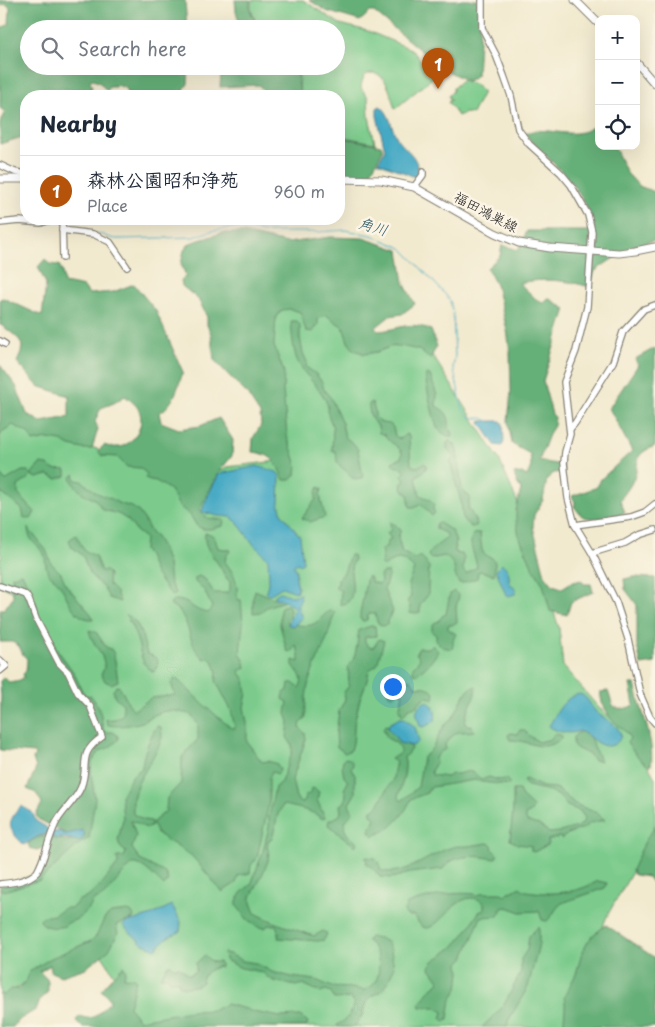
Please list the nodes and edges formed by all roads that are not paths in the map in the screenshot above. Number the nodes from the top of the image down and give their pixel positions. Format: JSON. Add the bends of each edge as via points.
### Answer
{"nodes":[{"id":1,"x":482,"y":0,"type":"edge"},
{"id":2,"x":575,"y":0,"type":"edge"},
{"id":3,"x":595,"y":20,"type":"edge"},
{"id":4,"x":640,"y":67,"type":"edge"},
{"id":5,"x":655,"y":84,"type":"edge"},
{"id":6,"x":0,"y":165,"type":"edge"},
{"id":7,"x":423,"y":172,"type":"dead end"},
{"id":8,"x":20,"y":174,"type":"edge"},
{"id":9,"x":20,"y":177,"type":"edge"},
{"id":10,"x":0,"y":179,"type":"edge"},
{"id":11,"x":345,"y":179,"type":"edge"},
{"id":12,"x":414,"y":187,"type":"junction"},
{"id":13,"x":20,"y":221,"type":"edge"},
{"id":14,"x":0,"y":223,"type":"edge"},
{"id":15,"x":62,"y":225,"type":"edge"},
{"id":16,"x":62,"y":230,"type":"junction"},
{"id":17,"x":655,"y":246,"type":"edge"},
{"id":18,"x":590,"y":250,"type":"junction"},
{"id":19,"x":63,"y":258,"type":"dead end"},
{"id":20,"x":127,"y":267,"type":"dead end"},
{"id":21,"x":655,"y":305,"type":"edge"},
{"id":22,"x":570,"y":429,"type":"junction"},
{"id":23,"x":655,"y":504,"type":"edge"},
{"id":24,"x":576,"y":525,"type":"junction"},
{"id":25,"x":655,"y":530,"type":"edge"},
{"id":26,"x":592,"y":553,"type":"junction"},
{"id":27,"x":0,"y":586,"type":"edge"},
{"id":28,"x":0,"y":660,"type":"edge"},
{"id":29,"x":0,"y":671,"type":"edge"},
{"id":30,"x":655,"y":723,"type":"edge"},
{"id":31,"x":0,"y":884,"type":"edge"}],
"edges":[{"from":1,"to":18,"type":"street","via":[[482,28],[504,76],[516,125],[529,144],[571,185],[590,220]]},
{"from":2,"to":3,"type":"main road"},
{"from":4,"to":5,"type":"main road"},
{"from":6,"to":8,"type":"street"},
{"from":7,"to":12,"type":"street"},
{"from":9,"to":10,"type":"main road"},
{"from":11,"to":12,"type":"main road","name":"福田鴻巣線","via":[[381,180]]},
{"from":12,"to":18,"type":"main road","name":"福田鴻巣線","via":[[519,243]]},
{"from":13,"to":14,"type":"street"},
{"from":15,"to":16,"type":"street"},
{"from":16,"to":19,"type":"street"},
{"from":16,"to":20,"type":"street","via":[[93,234],[110,242]]},
{"from":17,"to":18,"type":"main road","name":"福田鴻巣線","via":[[619,252]]},
{"from":18,"to":22,"type":"street","via":[[587,307],[564,382]]},
{"from":21,"to":22,"type":"street","via":[[644,309],[628,324],[613,362]]},
{"from":22,"to":24,"type":"street","via":[[564,463],[569,507]]},
{"from":23,"to":24,"type":"street","via":[[631,517]]},
{"from":24,"to":26,"type":"street"},
{"from":25,"to":26,"type":"street"},
{"from":26,"to":30,"type":"street","via":[[616,602],[640,694]]},
{"from":27,"to":31,"type":"street","via":[[26,595],[59,663],[90,706],[102,737],[88,750],[81,787],[55,824],[35,875]]},
{"from":28,"to":29,"type":"street","via":[[6,666]]}]}
